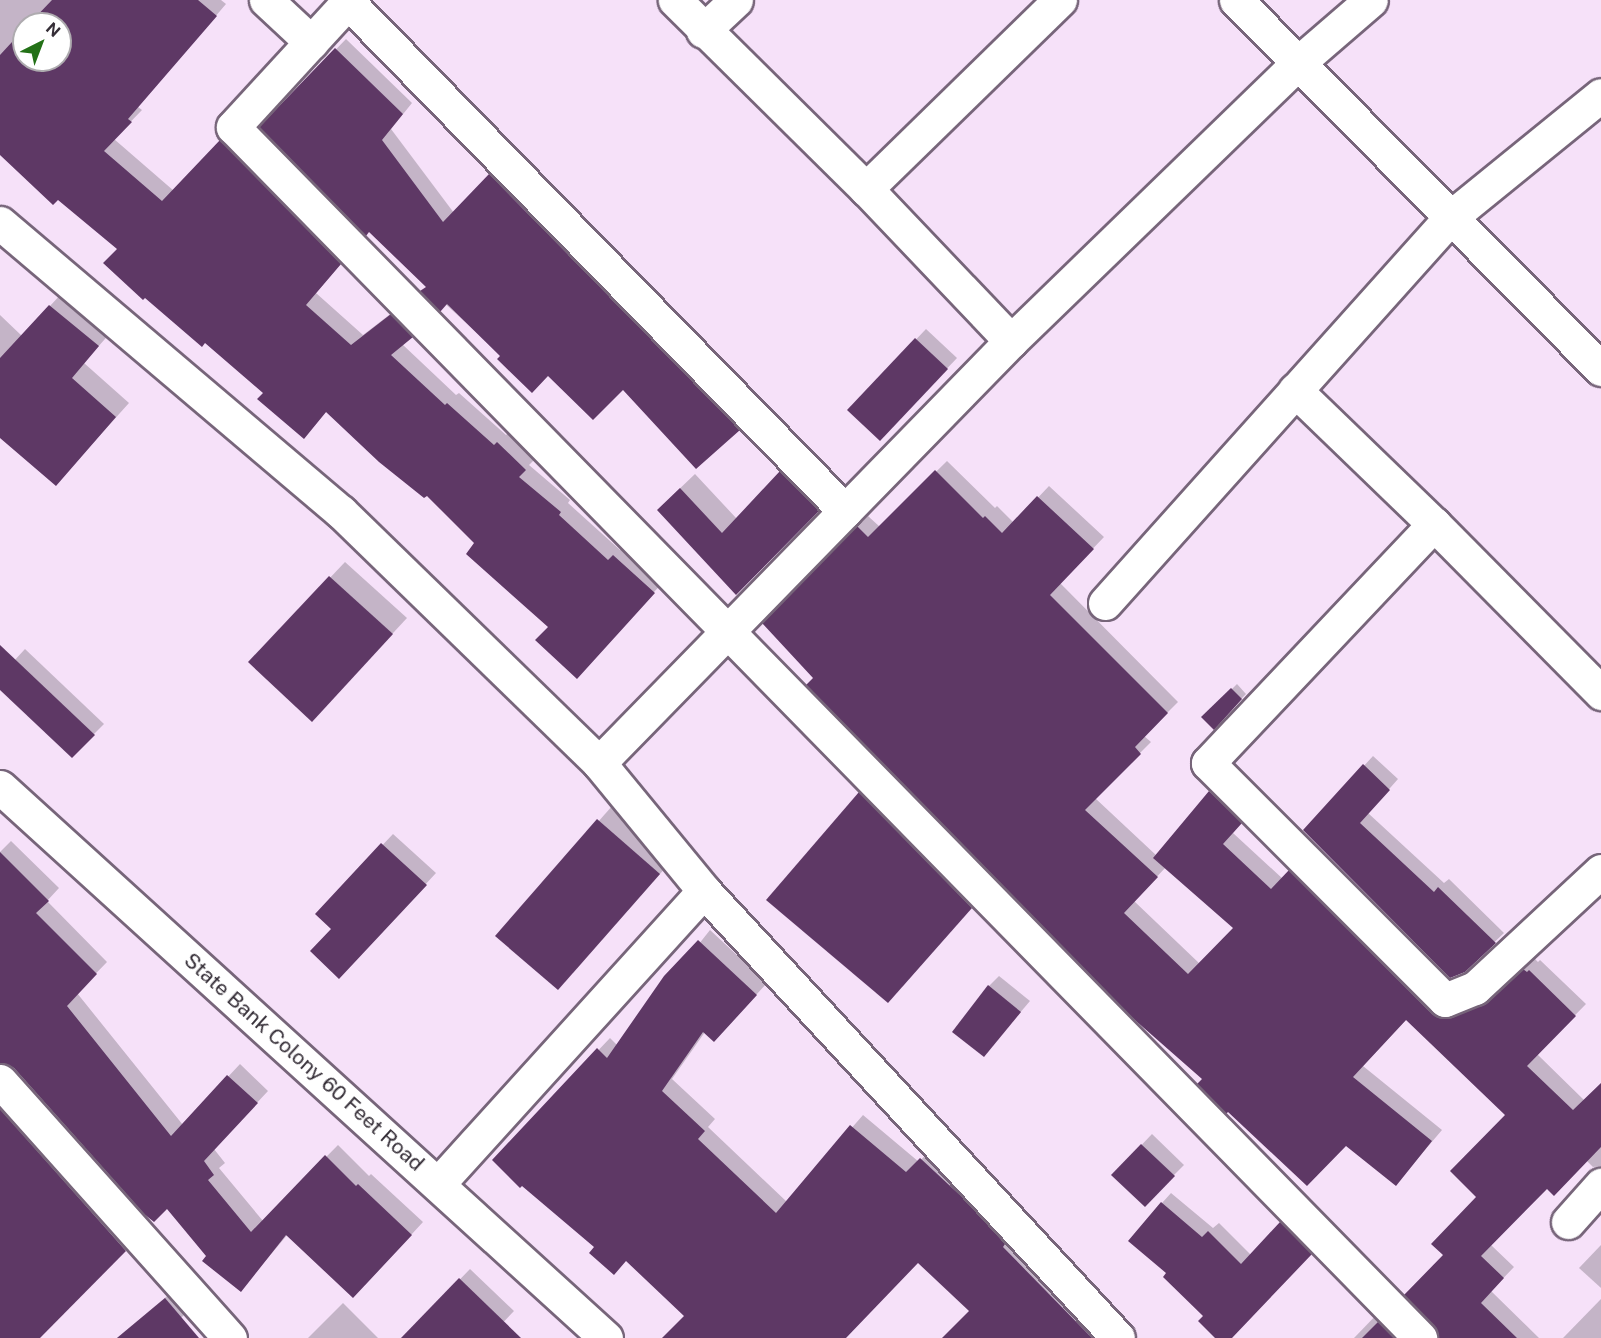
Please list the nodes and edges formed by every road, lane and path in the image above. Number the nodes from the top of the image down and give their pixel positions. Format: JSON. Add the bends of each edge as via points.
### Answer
{"nodes":[{"id":1,"x":266,"y":0,"type":"edge"},
{"id":2,"x":675,"y":0,"type":"edge"},
{"id":3,"x":736,"y":0,"type":"edge"},
{"id":4,"x":1060,"y":0,"type":"edge"},
{"id":5,"x":1236,"y":0,"type":"edge"},
{"id":6,"x":1371,"y":0,"type":"edge"},
{"id":7,"x":703,"y":31,"type":"junction"},
{"id":8,"x":311,"y":42,"type":"junction"},
{"id":9,"x":1298,"y":63,"type":"junction"},
{"id":10,"x":1601,"y":95,"type":"edge"},
{"id":11,"x":866,"y":189,"type":"junction"},
{"id":12,"x":1451,"y":217,"type":"junction"},
{"id":13,"x":0,"y":224,"type":"edge"},
{"id":14,"x":1011,"y":341,"type":"junction"},
{"id":15,"x":1601,"y":369,"type":"edge"},
{"id":16,"x":1295,"y":390,"type":"junction"},
{"id":17,"x":845,"y":511,"type":"junction"},
{"id":18,"x":1434,"y":524,"type":"junction"},
{"id":19,"x":1105,"y":603,"type":"dead end"},
{"id":20,"x":728,"y":631,"type":"junction"},
{"id":21,"x":1601,"y":693,"type":"edge"},
{"id":22,"x":599,"y":763,"type":"junction"},
{"id":23,"x":1,"y":789,"type":"edge"},
{"id":24,"x":1601,"y":871,"type":"edge"},
{"id":25,"x":704,"y":891,"type":"junction"},
{"id":26,"x":0,"y":1081,"type":"edge"},
{"id":27,"x":438,"y":1184,"type":"junction"},
{"id":28,"x":1601,"y":1185,"type":"edge"},
{"id":29,"x":1568,"y":1222,"type":"dead end"},
{"id":30,"x":230,"y":1338,"type":"edge"},
{"id":31,"x":606,"y":1338,"type":"edge"},
{"id":32,"x":1118,"y":1338,"type":"edge"},
{"id":33,"x":1420,"y":1338,"type":"edge"}],
"edges":[{"from":1,"to":8,"type":"street"},
{"from":2,"to":7,"type":"street"},
{"from":3,"to":7,"type":"street"},
{"from":4,"to":11,"type":"street"},
{"from":5,"to":9,"type":"street"},
{"from":6,"to":9,"type":"street"},
{"from":7,"to":11,"type":"street"},
{"from":8,"to":17,"type":"street","via":[[348,2]]},
{"from":8,"to":20,"type":"street","via":[[233,127]]},
{"from":9,"to":12,"type":"street"},
{"from":9,"to":14,"type":"street"},
{"from":10,"to":12,"type":"street"},
{"from":11,"to":14,"type":"street"},
{"from":12,"to":15,"type":"street"},
{"from":12,"to":16,"type":"street"},
{"from":13,"to":22,"type":"street","via":[[341,512]]},
{"from":14,"to":17,"type":"street"},
{"from":16,"to":18,"type":"street"},
{"from":16,"to":19,"type":"street"},
{"from":17,"to":20,"type":"street"},
{"from":18,"to":21,"type":"street"},
{"from":18,"to":24,"type":"street","via":[[1209,763],[1445,1000],[1475,988]]},
{"from":20,"to":22,"type":"street"},
{"from":20,"to":33,"type":"street"},
{"from":22,"to":25,"type":"street"},
{"from":23,"to":27,"type":"street","name":"State Bank Colony 60 Feet Road"},
{"from":25,"to":27,"type":"street"},
{"from":25,"to":32,"type":"street"},
{"from":26,"to":30,"type":"street"},
{"from":27,"to":31,"type":"street","name":"State Bank Colony 60 Feet Road"},
{"from":28,"to":29,"type":"street"}]}
